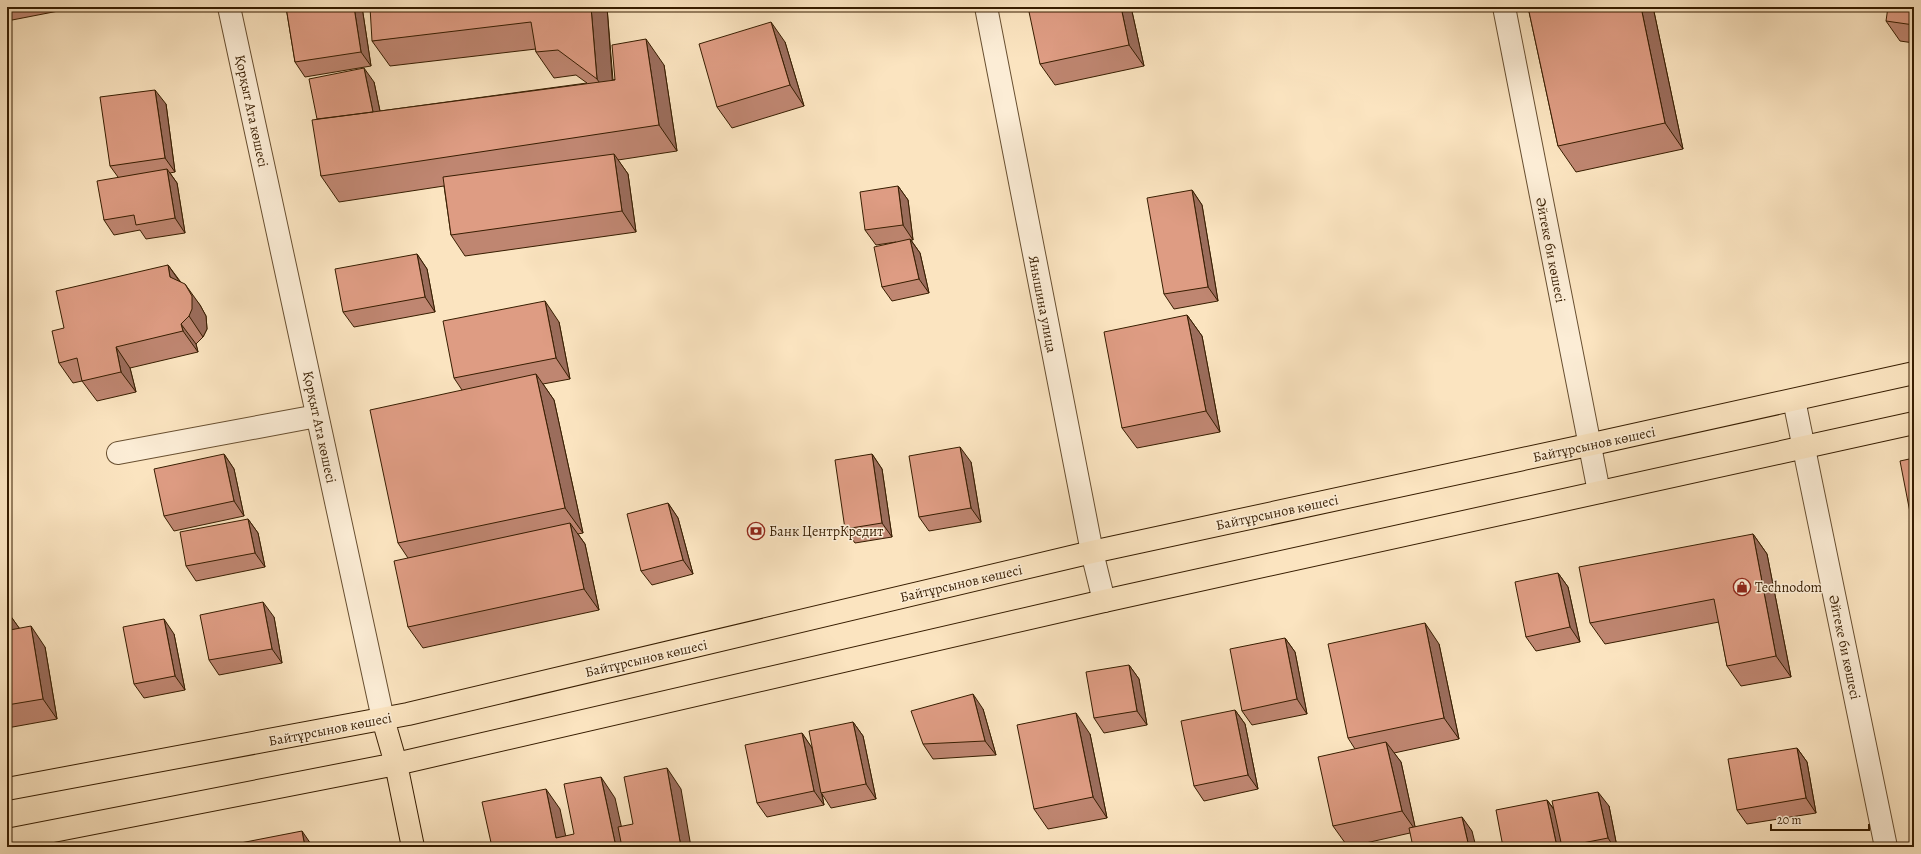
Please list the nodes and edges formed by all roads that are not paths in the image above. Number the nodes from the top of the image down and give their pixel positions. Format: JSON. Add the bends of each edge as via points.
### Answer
{"nodes":[{"id":1,"x":229,"y":7,"type":"edge"},
{"id":2,"x":986,"y":7,"type":"edge"},
{"id":3,"x":1504,"y":7,"type":"edge"},
{"id":4,"x":1914,"y":372,"type":"edge"},
{"id":5,"x":1794,"y":400,"type":"junction"},
{"id":6,"x":317,"y":416,"type":"junction"},
{"id":7,"x":1914,"y":423,"type":"edge"},
{"id":8,"x":1588,"y":445,"type":"junction"},
{"id":9,"x":1804,"y":446,"type":"junction"},
{"id":10,"x":118,"y":454,"type":"dead end"},
{"id":11,"x":1599,"y":492,"type":"junction"},
{"id":12,"x":1092,"y":552,"type":"junction"},
{"id":13,"x":1104,"y":600,"type":"junction"},
{"id":14,"x":382,"y":719,"type":"junction"},
{"id":15,"x":396,"y":764,"type":"junction"},
{"id":16,"x":7,"y":789,"type":"edge"},
{"id":17,"x":7,"y":840,"type":"edge"},
{"id":18,"x":413,"y":847,"type":"edge"},
{"id":19,"x":1886,"y":847,"type":"edge"}],
"edges":[{"from":1,"to":6,"type":"street","name":"Қорқыт Ата көшесі"},
{"from":2,"to":12,"type":"street","name":"Янышина улица"},
{"from":3,"to":8,"type":"street","name":"Әйтеке би көшесі"},
{"from":4,"to":5,"type":"main road","name":"Байтұрсынов көшесі"},
{"from":5,"to":8,"type":"main road","name":"Байтұрсынов көшесі"},
{"from":5,"to":9,"type":"street","name":"Әйтеке би көшесі"},
{"from":6,"to":10,"type":"street"},
{"from":6,"to":14,"type":"street","name":"Қорқыт Ата көшесі"},
{"from":7,"to":9,"type":"main road"},
{"from":8,"to":11,"type":"street","name":"Әйтеке би көшесі"},
{"from":8,"to":12,"type":"main road","name":"Байтұрсынов көшесі"},
{"from":9,"to":11,"type":"main road"},
{"from":9,"to":19,"type":"street","name":"Әйтеке би көшесі"},
{"from":11,"to":13,"type":"main road"},
{"from":12,"to":13,"type":"street","name":"Янышина улица"},
{"from":12,"to":14,"type":"main road","name":"Байтұрсынов көшесі"},
{"from":13,"to":15,"type":"main road"},
{"from":14,"to":15,"type":"main road","name":"Қорқыт Ата көшесі"},
{"from":14,"to":16,"type":"main road","name":"Байтұрсынов көшесі"},
{"from":15,"to":17,"type":"main road"},
{"from":15,"to":18,"type":"main road","name":"Қорқыт Ата көшесі"}]}
